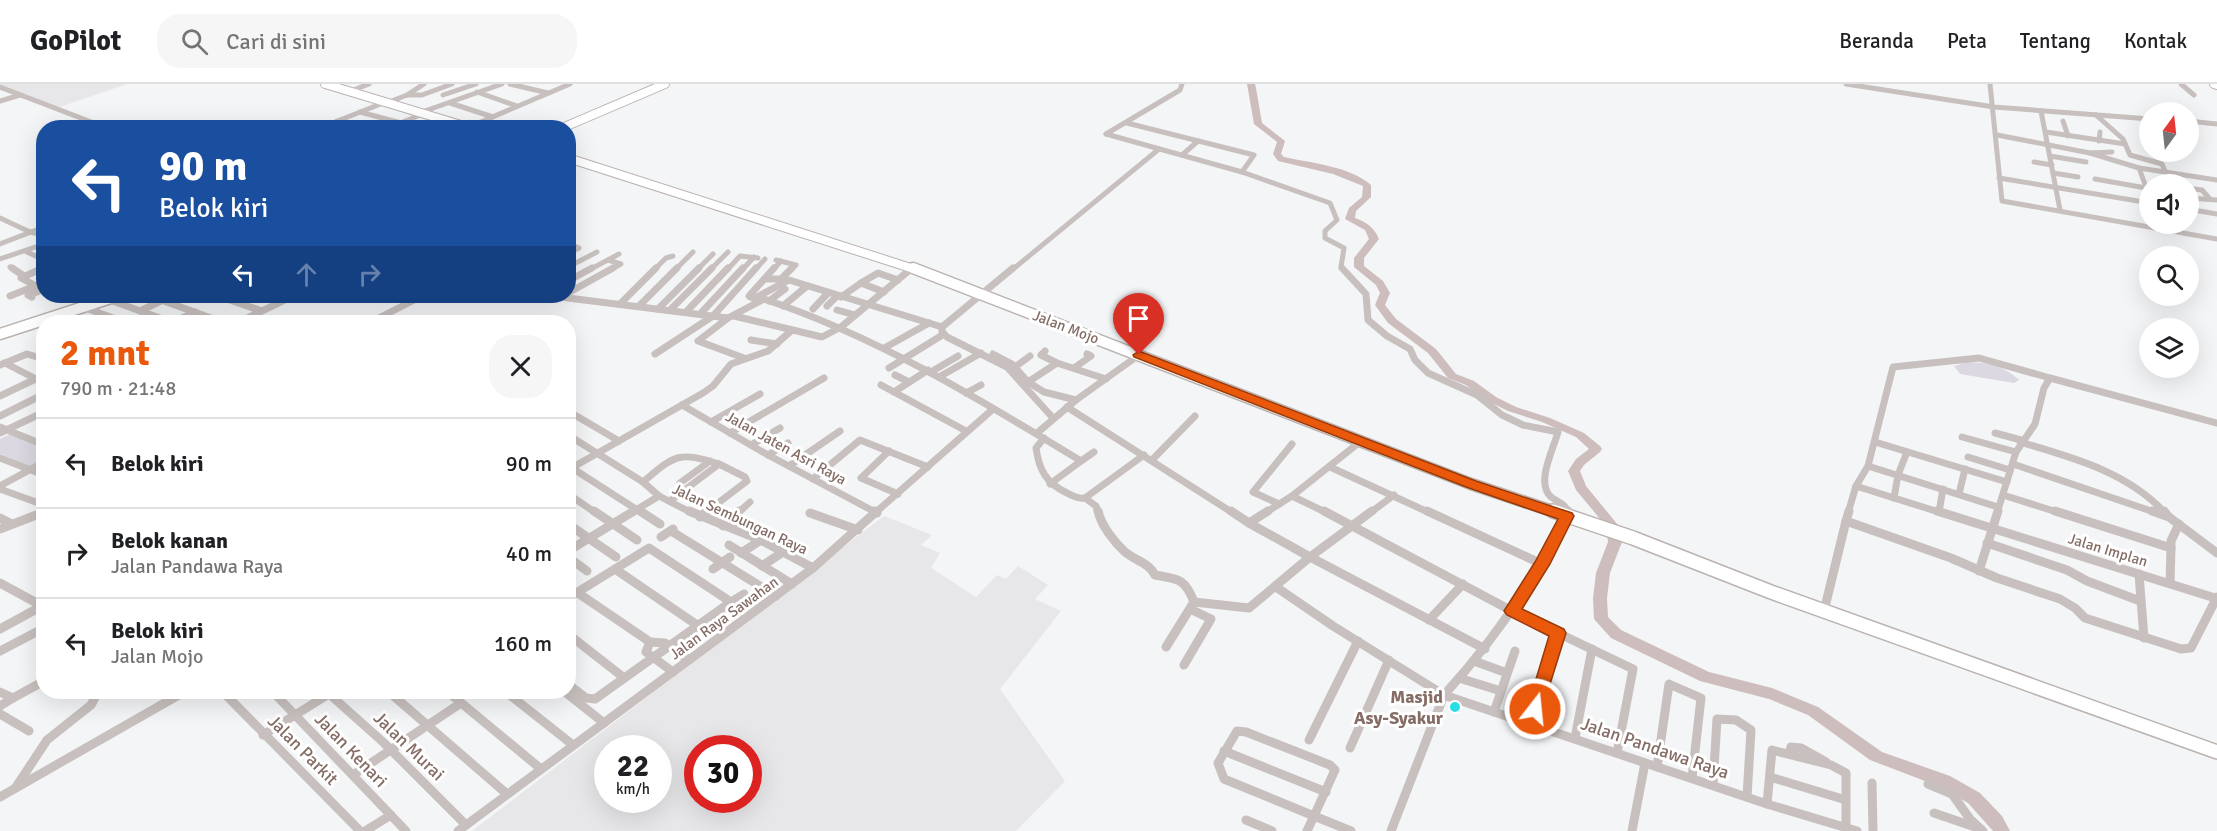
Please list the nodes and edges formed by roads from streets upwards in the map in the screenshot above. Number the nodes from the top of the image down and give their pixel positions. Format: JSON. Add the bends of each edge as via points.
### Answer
{"nodes":[{"id":1,"x":325,"y":84,"type":"edge"},
{"id":2,"x":369,"y":84,"type":"edge"},
{"id":3,"x":424,"y":84,"type":"edge"},
{"id":4,"x":452,"y":84,"type":"edge"},
{"id":5,"x":476,"y":84,"type":"edge"},
{"id":6,"x":502,"y":84,"type":"edge"},
{"id":7,"x":510,"y":84,"type":"edge"},
{"id":8,"x":555,"y":84,"type":"edge"},
{"id":9,"x":665,"y":84,"type":"edge"},
{"id":10,"x":1182,"y":84,"type":"edge"},
{"id":11,"x":1846,"y":84,"type":"edge"},
{"id":12,"x":1990,"y":84,"type":"edge"},
{"id":13,"x":2181,"y":84,"type":"edge"},
{"id":14,"x":568,"y":85,"type":"edge"},
{"id":15,"x":0,"y":87,"type":"edge"},
{"id":16,"x":488,"y":88,"type":"junction"},
{"id":17,"x":351,"y":91,"type":"junction"},
{"id":18,"x":477,"y":92,"type":"junction"},
{"id":19,"x":548,"y":93,"type":"junction"},
{"id":20,"x":20,"y":95,"type":"junction"},
{"id":21,"x":407,"y":95,"type":"junction"},
{"id":22,"x":443,"y":95,"type":"dead end"},
{"id":23,"x":2194,"y":95,"type":"dead end"},
{"id":24,"x":0,"y":101,"type":"edge"},
{"id":25,"x":388,"y":102,"type":"junction"},
{"id":26,"x":450,"y":103,"type":"junction"},
{"id":27,"x":517,"y":106,"type":"junction"},
{"id":28,"x":1994,"y":109,"type":"junction"},
{"id":29,"x":360,"y":112,"type":"junction"},
{"id":30,"x":426,"y":113,"type":"junction"},
{"id":31,"x":2042,"y":113,"type":"junction"},
{"id":32,"x":2096,"y":115,"type":"junction"},
{"id":33,"x":493,"y":117,"type":"junction"},
{"id":34,"x":2139,"y":117,"type":"edge"},
{"id":35,"x":86,"y":120,"type":"edge"},
{"id":36,"x":340,"y":120,"type":"edge"},
{"id":37,"x":389,"y":120,"type":"edge"},
{"id":38,"x":408,"y":120,"type":"edge"},
{"id":39,"x":416,"y":120,"type":"edge"},
{"id":40,"x":448,"y":120,"type":"edge"},
{"id":41,"x":486,"y":120,"type":"edge"},
{"id":42,"x":2063,"y":121,"type":"dead end"},
{"id":43,"x":576,"y":122,"type":"edge"},
{"id":44,"x":2199,"y":122,"type":"edge"},
{"id":45,"x":1126,"y":123,"type":"junction"},
{"id":46,"x":2217,"y":124,"type":"edge"},
{"id":47,"x":2046,"y":132,"type":"junction"},
{"id":48,"x":2100,"y":132,"type":"dead end"},
{"id":49,"x":2068,"y":136,"type":"junction"},
{"id":50,"x":1997,"y":138,"type":"junction"},
{"id":51,"x":1198,"y":141,"type":"junction"},
{"id":52,"x":2099,"y":141,"type":"junction"},
{"id":53,"x":2012,"y":143,"type":"dead end"},
{"id":54,"x":2125,"y":144,"type":"junction"},
{"id":55,"x":2047,"y":146,"type":"junction"},
{"id":56,"x":1158,"y":149,"type":"junction"},
{"id":57,"x":2112,"y":152,"type":"dead end"},
{"id":58,"x":2090,"y":153,"type":"junction"},
{"id":59,"x":1182,"y":155,"type":"junction"},
{"id":60,"x":2050,"y":156,"type":"junction"},
{"id":61,"x":576,"y":161,"type":"edge"},
{"id":62,"x":2034,"y":162,"type":"dead end"},
{"id":63,"x":2086,"y":162,"type":"dead end"},
{"id":64,"x":2052,"y":165,"type":"junction"},
{"id":65,"x":2139,"y":168,"type":"junction"},
{"id":66,"x":1242,"y":172,"type":"junction"},
{"id":67,"x":2053,"y":173,"type":"junction"},
{"id":68,"x":2141,"y":174,"type":"edge"},
{"id":69,"x":2167,"y":174,"type":"joint"},
{"id":70,"x":2078,"y":177,"type":"dead end"},
{"id":71,"x":1999,"y":178,"type":"junction"},
{"id":72,"x":2199,"y":178,"type":"edge"},
{"id":73,"x":2095,"y":179,"type":"dead end"},
{"id":74,"x":2217,"y":180,"type":"edge"},
{"id":75,"x":2199,"y":186,"type":"edge"},
{"id":76,"x":2056,"y":188,"type":"junction"},
{"id":77,"x":2139,"y":188,"type":"edge"},
{"id":78,"x":2199,"y":190,"type":"edge"},
{"id":79,"x":2202,"y":190,"type":"junction"},
{"id":80,"x":2199,"y":199,"type":"edge"},
{"id":81,"x":2214,"y":200,"type":"edge"},
{"id":82,"x":2139,"y":201,"type":"edge"},
{"id":83,"x":2061,"y":210,"type":"junction"},
{"id":84,"x":2201,"y":211,"type":"edge"},
{"id":85,"x":2217,"y":214,"type":"edge"},
{"id":86,"x":0,"y":218,"type":"edge"},
{"id":87,"x":36,"y":230,"type":"edge"},
{"id":88,"x":30,"y":232,"type":"junction"},
{"id":89,"x":36,"y":233,"type":"edge"},
{"id":90,"x":2217,"y":239,"type":"edge"},
{"id":91,"x":0,"y":244,"type":"edge"},
{"id":92,"x":36,"y":247,"type":"edge"},
{"id":93,"x":25,"y":251,"type":"junction"},
{"id":94,"x":597,"y":252,"type":"dead end"},
{"id":95,"x":693,"y":252,"type":"dead end"},
{"id":96,"x":728,"y":252,"type":"dead end"},
{"id":97,"x":619,"y":254,"type":"dead end"},
{"id":98,"x":713,"y":254,"type":"dead end"},
{"id":99,"x":36,"y":256,"type":"edge"},
{"id":100,"x":673,"y":256,"type":"dead end"},
{"id":101,"x":0,"y":259,"type":"edge"},
{"id":102,"x":767,"y":259,"type":"junction"},
{"id":103,"x":608,"y":260,"type":"junction"},
{"id":104,"x":576,"y":263,"type":"edge"},
{"id":105,"x":10,"y":267,"type":"dead end"},
{"id":106,"x":912,"y":268,"type":"junction"},
{"id":107,"x":36,"y":271,"type":"edge"},
{"id":108,"x":24,"y":276,"type":"junction"},
{"id":109,"x":576,"y":277,"type":"edge"},
{"id":110,"x":765,"y":279,"type":"junction"},
{"id":111,"x":898,"y":280,"type":"junction"},
{"id":112,"x":861,"y":284,"type":"junction"},
{"id":113,"x":35,"y":286,"type":"joint"},
{"id":114,"x":807,"y":286,"type":"junction"},
{"id":115,"x":709,"y":288,"type":"junction"},
{"id":116,"x":576,"y":289,"type":"edge"},
{"id":117,"x":785,"y":289,"type":"dead end"},
{"id":118,"x":723,"y":290,"type":"junction"},
{"id":119,"x":36,"y":292,"type":"edge"},
{"id":120,"x":884,"y":292,"type":"junction"},
{"id":121,"x":828,"y":293,"type":"junction"},
{"id":122,"x":982,"y":295,"type":"junction"},
{"id":123,"x":9,"y":296,"type":"dead end"},
{"id":124,"x":839,"y":296,"type":"junction"},
{"id":125,"x":32,"y":297,"type":"dead end"},
{"id":126,"x":576,"y":297,"type":"edge"},
{"id":127,"x":757,"y":299,"type":"junction"},
{"id":128,"x":769,"y":301,"type":"junction"},
{"id":129,"x":93,"y":303,"type":"edge"},
{"id":130,"x":117,"y":303,"type":"edge"},
{"id":131,"x":156,"y":303,"type":"edge"},
{"id":132,"x":170,"y":303,"type":"edge"},
{"id":133,"x":239,"y":303,"type":"edge"},
{"id":134,"x":279,"y":303,"type":"edge"},
{"id":135,"x":408,"y":303,"type":"edge"},
{"id":136,"x":620,"y":304,"type":"junction"},
{"id":137,"x":86,"y":305,"type":"junction"},
{"id":138,"x":867,"y":305,"type":"junction"},
{"id":139,"x":639,"y":306,"type":"junction"},
{"id":140,"x":783,"y":306,"type":"junction"},
{"id":141,"x":827,"y":306,"type":"dead end"},
{"id":142,"x":658,"y":309,"type":"junction"},
{"id":143,"x":813,"y":309,"type":"dead end"},
{"id":144,"x":670,"y":310,"type":"junction"},
{"id":145,"x":837,"y":310,"type":"dead end"},
{"id":146,"x":140,"y":311,"type":"junction"},
{"id":147,"x":262,"y":311,"type":"junction"},
{"id":148,"x":195,"y":312,"type":"junction"},
{"id":149,"x":686,"y":312,"type":"junction"},
{"id":150,"x":702,"y":312,"type":"dead end"},
{"id":151,"x":57,"y":315,"type":"edge"},
{"id":152,"x":108,"y":315,"type":"edge"},
{"id":153,"x":152,"y":315,"type":"edge"},
{"id":154,"x":188,"y":315,"type":"edge"},
{"id":155,"x":203,"y":315,"type":"edge"},
{"id":156,"x":253,"y":315,"type":"edge"},
{"id":157,"x":385,"y":315,"type":"edge"},
{"id":158,"x":855,"y":315,"type":"junction"},
{"id":159,"x":713,"y":316,"type":"junction"},
{"id":160,"x":731,"y":317,"type":"junction"},
{"id":161,"x":36,"y":322,"type":"edge"},
{"id":162,"x":929,"y":323,"type":"junction"},
{"id":163,"x":841,"y":327,"type":"junction"},
{"id":164,"x":791,"y":331,"type":"junction"},
{"id":165,"x":943,"y":331,"type":"junction"},
{"id":166,"x":2,"y":334,"type":"edge"},
{"id":167,"x":751,"y":340,"type":"dead end"},
{"id":168,"x":777,"y":344,"type":"junction"},
{"id":169,"x":886,"y":347,"type":"junction"},
{"id":170,"x":1045,"y":351,"type":"dead end"},
{"id":171,"x":983,"y":353,"type":"junction"},
{"id":172,"x":655,"y":354,"type":"dead end"},
{"id":173,"x":1087,"y":354,"type":"dead end"},
{"id":174,"x":1139,"y":355,"type":"junction"},
{"id":175,"x":36,"y":356,"type":"edge"},
{"id":176,"x":1030,"y":356,"type":"dead end"},
{"id":177,"x":958,"y":357,"type":"dead end"},
{"id":178,"x":744,"y":358,"type":"junction"},
{"id":179,"x":907,"y":358,"type":"junction"},
{"id":180,"x":1048,"y":359,"type":"junction"},
{"id":181,"x":1057,"y":363,"type":"junction"},
{"id":182,"x":2,"y":364,"type":"edge"},
{"id":183,"x":1040,"y":365,"type":"dead end"},
{"id":184,"x":1015,"y":367,"type":"junction"},
{"id":185,"x":889,"y":368,"type":"dead end"},
{"id":186,"x":1074,"y":368,"type":"junction"},
{"id":187,"x":929,"y":371,"type":"junction"},
{"id":188,"x":896,"y":375,"type":"dead end"},
{"id":189,"x":939,"y":377,"type":"junction"},
{"id":190,"x":824,"y":378,"type":"dead end"},
{"id":191,"x":2050,"y":378,"type":"junction"},
{"id":192,"x":36,"y":379,"type":"joint"},
{"id":193,"x":1106,"y":379,"type":"junction"},
{"id":194,"x":909,"y":382,"type":"junction"},
{"id":195,"x":1028,"y":382,"type":"junction"},
{"id":196,"x":881,"y":385,"type":"dead end"},
{"id":197,"x":981,"y":385,"type":"dead end"},
{"id":198,"x":0,"y":388,"type":"edge"},
{"id":199,"x":8,"y":392,"type":"junction"},
{"id":200,"x":894,"y":392,"type":"junction"},
{"id":201,"x":966,"y":393,"type":"junction"},
{"id":202,"x":760,"y":394,"type":"dead end"},
{"id":203,"x":0,"y":396,"type":"edge"},
{"id":204,"x":36,"y":398,"type":"edge"},
{"id":205,"x":1076,"y":400,"type":"junction"},
{"id":206,"x":682,"y":405,"type":"junction"},
{"id":207,"x":1067,"y":407,"type":"junction"},
{"id":208,"x":993,"y":409,"type":"junction"},
{"id":209,"x":0,"y":416,"type":"edge"},
{"id":210,"x":36,"y":416,"type":"edge"},
{"id":211,"x":1195,"y":416,"type":"dead end"},
{"id":212,"x":576,"y":417,"type":"edge"},
{"id":213,"x":1055,"y":417,"type":"junction"},
{"id":214,"x":711,"y":422,"type":"junction"},
{"id":215,"x":2217,"y":423,"type":"edge"},
{"id":216,"x":780,"y":428,"type":"dead end"},
{"id":217,"x":2,"y":430,"type":"edge"},
{"id":218,"x":840,"y":431,"type":"dead end"},
{"id":219,"x":966,"y":431,"type":"junction"},
{"id":220,"x":730,"y":433,"type":"junction"},
{"id":221,"x":1995,"y":433,"type":"dead end"},
{"id":222,"x":1040,"y":436,"type":"junction"},
{"id":223,"x":1962,"y":437,"type":"dead end"},
{"id":224,"x":576,"y":440,"type":"edge"},
{"id":225,"x":1067,"y":440,"type":"dead end"},
{"id":226,"x":619,"y":441,"type":"junction"},
{"id":227,"x":1361,"y":441,"type":"junction"},
{"id":228,"x":2021,"y":441,"type":"junction"},
{"id":229,"x":36,"y":442,"type":"edge"},
{"id":230,"x":1875,"y":442,"type":"junction"},
{"id":231,"x":788,"y":443,"type":"dead end"},
{"id":232,"x":1292,"y":444,"type":"dead end"},
{"id":233,"x":751,"y":445,"type":"junction"},
{"id":234,"x":1057,"y":446,"type":"junction"},
{"id":235,"x":889,"y":451,"type":"junction"},
{"id":236,"x":1094,"y":452,"type":"dead end"},
{"id":237,"x":1907,"y":452,"type":"junction"},
{"id":238,"x":2016,"y":452,"type":"junction"},
{"id":239,"x":598,"y":453,"type":"junction"},
{"id":240,"x":768,"y":455,"type":"junction"},
{"id":241,"x":0,"y":458,"type":"edge"},
{"id":242,"x":1148,"y":458,"type":"junction"},
{"id":243,"x":1968,"y":458,"type":"dead end"},
{"id":244,"x":710,"y":461,"type":"junction"},
{"id":245,"x":1081,"y":461,"type":"junction"},
{"id":246,"x":10,"y":462,"type":"junction"},
{"id":247,"x":719,"y":464,"type":"junction"},
{"id":248,"x":576,"y":466,"type":"edge"},
{"id":249,"x":789,"y":466,"type":"junction"},
{"id":250,"x":1330,"y":466,"type":"junction"},
{"id":251,"x":1868,"y":466,"type":"junction"},
{"id":252,"x":36,"y":467,"type":"edge"},
{"id":253,"x":928,"y":467,"type":"junction"},
{"id":254,"x":2012,"y":467,"type":"junction"},
{"id":255,"x":0,"y":468,"type":"edge"},
{"id":256,"x":1965,"y":469,"type":"junction"},
{"id":257,"x":30,"y":470,"type":"junction"},
{"id":258,"x":36,"y":472,"type":"edge"},
{"id":259,"x":576,"y":473,"type":"edge"},
{"id":260,"x":1898,"y":475,"type":"junction"},
{"id":261,"x":813,"y":479,"type":"junction"},
{"id":262,"x":643,"y":482,"type":"junction"},
{"id":263,"x":2007,"y":482,"type":"junction"},
{"id":264,"x":680,"y":483,"type":"dead end"},
{"id":265,"x":1050,"y":484,"type":"junction"},
{"id":266,"x":1856,"y":486,"type":"junction"},
{"id":267,"x":0,"y":488,"type":"edge"},
{"id":268,"x":1943,"y":489,"type":"junction"},
{"id":269,"x":898,"y":494,"type":"junction"},
{"id":270,"x":1959,"y":494,"type":"junction"},
{"id":271,"x":1394,"y":495,"type":"junction"},
{"id":272,"x":2003,"y":495,"type":"junction"},
{"id":273,"x":659,"y":496,"type":"junction"},
{"id":274,"x":1292,"y":496,"type":"junction"},
{"id":275,"x":1085,"y":498,"type":"junction"},
{"id":276,"x":1894,"y":498,"type":"junction"},
{"id":277,"x":576,"y":499,"type":"edge"},
{"id":278,"x":670,"y":501,"type":"junction"},
{"id":279,"x":36,"y":502,"type":"edge"},
{"id":280,"x":750,"y":502,"type":"dead end"},
{"id":281,"x":1279,"y":504,"type":"junction"},
{"id":282,"x":1998,"y":507,"type":"junction"},
{"id":283,"x":636,"y":509,"type":"junction"},
{"id":284,"x":1939,"y":512,"type":"junction"},
{"id":285,"x":810,"y":513,"type":"dead end"},
{"id":286,"x":877,"y":513,"type":"junction"},
{"id":287,"x":36,"y":515,"type":"edge"},
{"id":288,"x":1567,"y":516,"type":"junction"},
{"id":289,"x":700,"y":517,"type":"junction"},
{"id":290,"x":2169,"y":517,"type":"junction"},
{"id":291,"x":0,"y":518,"type":"edge"},
{"id":292,"x":1846,"y":521,"type":"junction"},
{"id":293,"x":613,"y":523,"type":"junction"},
{"id":294,"x":1249,"y":523,"type":"junction"},
{"id":295,"x":12,"y":524,"type":"junction"},
{"id":296,"x":660,"y":524,"type":"dead end"},
{"id":297,"x":2179,"y":524,"type":"junction"},
{"id":298,"x":723,"y":526,"type":"junction"},
{"id":299,"x":1354,"y":526,"type":"junction"},
{"id":300,"x":0,"y":529,"type":"edge"},
{"id":301,"x":576,"y":529,"type":"edge"},
{"id":302,"x":1993,"y":529,"type":"junction"},
{"id":303,"x":858,"y":530,"type":"junction"},
{"id":304,"x":661,"y":537,"type":"dead end"},
{"id":305,"x":589,"y":538,"type":"junction"},
{"id":306,"x":637,"y":540,"type":"dead end"},
{"id":307,"x":761,"y":540,"type":"junction"},
{"id":308,"x":1987,"y":543,"type":"junction"},
{"id":309,"x":729,"y":545,"type":"dead end"},
{"id":310,"x":576,"y":546,"type":"edge"},
{"id":311,"x":2171,"y":548,"type":"junction"},
{"id":312,"x":783,"y":552,"type":"junction"},
{"id":313,"x":741,"y":553,"type":"junction"},
{"id":314,"x":2217,"y":553,"type":"edge"},
{"id":315,"x":616,"y":556,"type":"dead end"},
{"id":316,"x":1310,"y":556,"type":"junction"},
{"id":317,"x":726,"y":560,"type":"junction"},
{"id":318,"x":576,"y":563,"type":"edge"},
{"id":319,"x":1542,"y":564,"type":"junction"},
{"id":320,"x":762,"y":566,"type":"junction"},
{"id":321,"x":813,"y":568,"type":"junction"},
{"id":322,"x":615,"y":569,"type":"junction"},
{"id":323,"x":712,"y":569,"type":"dead end"},
{"id":324,"x":587,"y":571,"type":"dead end"},
{"id":325,"x":1978,"y":571,"type":"junction"},
{"id":326,"x":2139,"y":574,"type":"junction"},
{"id":327,"x":792,"y":584,"type":"junction"},
{"id":328,"x":1463,"y":584,"type":"junction"},
{"id":329,"x":2170,"y":584,"type":"junction"},
{"id":330,"x":1276,"y":587,"type":"junction"},
{"id":331,"x":3,"y":588,"type":"edge"},
{"id":332,"x":578,"y":593,"type":"joint"},
{"id":333,"x":744,"y":594,"type":"dead end"},
{"id":334,"x":776,"y":596,"type":"junction"},
{"id":335,"x":2216,"y":597,"type":"edge"},
{"id":336,"x":2140,"y":601,"type":"junction"},
{"id":337,"x":731,"y":602,"type":"junction"},
{"id":338,"x":36,"y":603,"type":"edge"},
{"id":339,"x":1192,"y":605,"type":"junction"},
{"id":340,"x":36,"y":610,"type":"edge"},
{"id":341,"x":1512,"y":611,"type":"junction"},
{"id":342,"x":1824,"y":612,"type":"junction"},
{"id":343,"x":1430,"y":620,"type":"junction"},
{"id":344,"x":697,"y":625,"type":"junction"},
{"id":345,"x":0,"y":629,"type":"edge"},
{"id":346,"x":36,"y":632,"type":"edge"},
{"id":347,"x":1558,"y":633,"type":"junction"},
{"id":348,"x":2144,"y":638,"type":"junction"},
{"id":349,"x":576,"y":640,"type":"edge"},
{"id":350,"x":1358,"y":641,"type":"junction"},
{"id":351,"x":650,"y":642,"type":"junction"},
{"id":352,"x":669,"y":645,"type":"junction"},
{"id":353,"x":1166,"y":647,"type":"dead end"},
{"id":354,"x":1485,"y":649,"type":"junction"},
{"id":355,"x":1592,"y":650,"type":"junction"},
{"id":356,"x":0,"y":651,"type":"edge"},
{"id":357,"x":1515,"y":651,"type":"dead end"},
{"id":358,"x":651,"y":657,"type":"junction"},
{"id":359,"x":688,"y":660,"type":"junction"},
{"id":360,"x":1389,"y":660,"type":"junction"},
{"id":361,"x":1474,"y":662,"type":"junction"},
{"id":362,"x":1185,"y":665,"type":"dead end"},
{"id":363,"x":673,"y":672,"type":"junction"},
{"id":364,"x":1508,"y":673,"type":"junction"},
{"id":365,"x":623,"y":677,"type":"junction"},
{"id":366,"x":1459,"y":678,"type":"junction"},
{"id":367,"x":36,"y":685,"type":"edge"},
{"id":368,"x":576,"y":690,"type":"edge"},
{"id":369,"x":1501,"y":691,"type":"junction"},
{"id":370,"x":0,"y":692,"type":"edge"},
{"id":371,"x":1444,"y":694,"type":"junction"},
{"id":372,"x":13,"y":698,"type":"junction"},
{"id":373,"x":94,"y":699,"type":"edge"},
{"id":374,"x":169,"y":699,"type":"edge"},
{"id":375,"x":230,"y":699,"type":"edge"},
{"id":376,"x":280,"y":699,"type":"edge"},
{"id":377,"x":320,"y":699,"type":"edge"},
{"id":378,"x":337,"y":699,"type":"edge"},
{"id":379,"x":397,"y":699,"type":"edge"},
{"id":380,"x":456,"y":699,"type":"edge"},
{"id":381,"x":515,"y":699,"type":"edge"},
{"id":382,"x":574,"y":699,"type":"edge"},
{"id":383,"x":461,"y":703,"type":"junction"},
{"id":384,"x":0,"y":706,"type":"edge"},
{"id":385,"x":1494,"y":711,"type":"junction"},
{"id":386,"x":0,"y":714,"type":"edge"},
{"id":387,"x":296,"y":715,"type":"junction"},
{"id":388,"x":604,"y":723,"type":"junction"},
{"id":389,"x":1531,"y":724,"type":"junction"},
{"id":390,"x":428,"y":725,"type":"junction"},
{"id":391,"x":29,"y":731,"type":"dead end"},
{"id":392,"x":263,"y":735,"type":"junction"},
{"id":393,"x":1575,"y":738,"type":"junction"},
{"id":394,"x":1309,"y":740,"type":"dead end"},
{"id":395,"x":573,"y":745,"type":"junction"},
{"id":396,"x":1350,"y":748,"type":"dead end"},
{"id":397,"x":391,"y":750,"type":"junction"},
{"id":398,"x":1224,"y":751,"type":"junction"},
{"id":399,"x":2217,"y":752,"type":"edge"},
{"id":400,"x":1617,"y":753,"type":"junction"},
{"id":401,"x":1645,"y":763,"type":"junction"},
{"id":402,"x":1657,"y":767,"type":"junction"},
{"id":403,"x":541,"y":769,"type":"junction"},
{"id":404,"x":352,"y":775,"type":"junction"},
{"id":405,"x":1770,"y":777,"type":"junction"},
{"id":406,"x":1692,"y":778,"type":"junction"},
{"id":407,"x":1872,"y":783,"type":"dead end"},
{"id":408,"x":1928,"y":784,"type":"dead end"},
{"id":409,"x":1713,"y":785,"type":"junction"},
{"id":410,"x":15,"y":789,"type":"junction"},
{"id":411,"x":1326,"y":792,"type":"junction"},
{"id":412,"x":507,"y":794,"type":"junction"},
{"id":413,"x":0,"y":797,"type":"edge"},
{"id":414,"x":1747,"y":797,"type":"junction"},
{"id":415,"x":1846,"y":800,"type":"junction"},
{"id":416,"x":1767,"y":804,"type":"junction"},
{"id":417,"x":1934,"y":813,"type":"dead end"},
{"id":418,"x":391,"y":815,"type":"junction"},
{"id":419,"x":1315,"y":816,"type":"junction"},
{"id":420,"x":1246,"y":820,"type":"dead end"},
{"id":421,"x":462,"y":828,"type":"edge"},
{"id":422,"x":1846,"y":828,"type":"junction"},
{"id":423,"x":1981,"y":830,"type":"edge"},
{"id":424,"x":363,"y":831,"type":"edge"},
{"id":425,"x":406,"y":831,"type":"edge"},
{"id":426,"x":1272,"y":831,"type":"edge"},
{"id":427,"x":1307,"y":831,"type":"edge"},
{"id":428,"x":1351,"y":831,"type":"edge"},
{"id":429,"x":1391,"y":831,"type":"edge"},
{"id":430,"x":1632,"y":831,"type":"edge"},
{"id":431,"x":1857,"y":831,"type":"edge"},
{"id":432,"x":1873,"y":831,"type":"edge"}],
"edges":[{"from":1,"to":17,"type":"street"},
{"from":2,"to":17,"type":"street"},
{"from":3,"to":21,"type":"street"},
{"from":4,"to":21,"type":"street","via":[[422,95]]},
{"from":5,"to":16,"type":"street"},
{"from":5,"to":22,"type":"street"},
{"from":6,"to":16,"type":"street"},
{"from":7,"to":19,"type":"street"},
{"from":8,"to":14,"type":"street"},
{"from":9,"to":43,"type":"street"},
{"from":10,"to":45,"type":"street","via":[[1179,90]]},
{"from":11,"to":28,"type":"street"},
{"from":12,"to":28,"type":"street"},
{"from":13,"to":23,"type":"street"},
{"from":14,"to":19,"type":"street"},
{"from":15,"to":20,"type":"street"},
{"from":16,"to":18,"type":"street"},
{"from":17,"to":25,"type":"street"},
{"from":18,"to":26,"type":"street"},
{"from":18,"to":27,"type":"street"},
{"from":19,"to":27,"type":"street"},
{"from":20,"to":24,"type":"street"},
{"from":20,"to":35,"type":"street"},
{"from":21,"to":25,"type":"street"},
{"from":25,"to":29,"type":"street"},
{"from":25,"to":30,"type":"street"},
{"from":26,"to":30,"type":"street"},
{"from":26,"to":33,"type":"street"},
{"from":27,"to":33,"type":"street"},
{"from":28,"to":31,"type":"street"},
{"from":28,"to":50,"type":"street"},
{"from":29,"to":36,"type":"street"},
{"from":29,"to":37,"type":"street"},
{"from":30,"to":38,"type":"street"},
{"from":30,"to":39,"type":"street"},
{"from":30,"to":40,"type":"street"},
{"from":31,"to":32,"type":"street"},
{"from":31,"to":47,"type":"street"},
{"from":32,"to":34,"type":"street"},
{"from":32,"to":54,"type":"street"},
{"from":33,"to":41,"type":"street"},
{"from":42,"to":49,"type":"street"},
{"from":44,"to":46,"type":"street"},
{"from":45,"to":51,"type":"street"},
{"from":45,"to":56,"type":"street","via":[[1106,134]]},
{"from":47,"to":49,"type":"street"},
{"from":47,"to":55,"type":"street"},
{"from":48,"to":52,"type":"street"},
{"from":49,"to":52,"type":"street"},
{"from":50,"to":53,"type":"street"},
{"from":50,"to":55,"type":"street"},
{"from":50,"to":71,"type":"street"},
{"from":51,"to":59,"type":"street"},
{"from":51,"to":66,"type":"street","via":[[1254,155]]},
{"from":52,"to":54,"type":"street"},
{"from":54,"to":69,"type":"street","via":[[2130,155],[2161,164]]},
{"from":55,"to":58,"type":"street"},
{"from":55,"to":60,"type":"street"},
{"from":56,"to":59,"type":"street"},
{"from":56,"to":122,"type":"street"},
{"from":57,"to":58,"type":"street"},
{"from":58,"to":65,"type":"street"},
{"from":59,"to":66,"type":"street"},
{"from":60,"to":63,"type":"street"},
{"from":60,"to":64,"type":"street"},
{"from":61,"to":106,"type":"street","name":"Jalan Mojo"},
{"from":62,"to":64,"type":"street"},
{"from":64,"to":67,"type":"street"},
{"from":65,"to":68,"type":"street"},
{"from":65,"to":69,"type":"street"},
{"from":66,"to":288,"type":"street","via":[[1330,203],[1337,220],[1325,231],[1325,237],[1344,248],[1340,265],[1366,294],[1366,317],[1387,336],[1410,348],[1428,373],[1477,396],[1502,415],[1557,435],[1544,481],[1548,493],[1566,506]]},
{"from":67,"to":70,"type":"street"},
{"from":67,"to":76,"type":"street"},
{"from":71,"to":76,"type":"street"},
{"from":71,"to":83,"type":"street","via":[[2001,201]]},
{"from":72,"to":74,"type":"street"},
{"from":73,"to":77,"type":"street"},
{"from":75,"to":79,"type":"street"},
{"from":76,"to":82,"type":"street"},
{"from":76,"to":83,"type":"street"},
{"from":78,"to":79,"type":"street"},
{"from":79,"to":81,"type":"street"},
{"from":80,"to":81,"type":"street"},
{"from":83,"to":90,"type":"street"},
{"from":84,"to":85,"type":"street"},
{"from":86,"to":88,"type":"street"},
{"from":87,"to":88,"type":"street"},
{"from":88,"to":89,"type":"street"},
{"from":88,"to":91,"type":"street"},
{"from":92,"to":93,"type":"street"},
{"from":93,"to":99,"type":"street"},
{"from":93,"to":101,"type":"street"},
{"from":94,"to":104,"type":"street"},
{"from":95,"to":139,"type":"street"},
{"from":96,"to":144,"type":"street"},
{"from":97,"to":103,"type":"street"},
{"from":98,"to":142,"type":"street"},
{"from":100,"to":136,"type":"street","via":[[666,258]]},
{"from":102,"to":110,"type":"street"},
{"from":102,"to":110,"type":"street","via":[[796,265],[781,279]]},
{"from":102,"to":115,"type":"street","via":[[740,256]]},
{"from":102,"to":118,"type":"street"},
{"from":102,"to":159,"type":"street"},
{"from":103,"to":109,"type":"street"},
{"from":103,"to":116,"type":"street","via":[[621,264]]},
{"from":105,"to":108,"type":"street"},
{"from":106,"to":111,"type":"street"},
{"from":106,"to":122,"type":"street","name":"Jalan Mojo"},
{"from":107,"to":108,"type":"street"},
{"from":108,"to":113,"type":"street","via":[[22,279]]},
{"from":110,"to":127,"type":"street","via":[[749,296]]},
{"from":111,"to":112,"type":"street","via":[[878,273]]},
{"from":111,"to":120,"type":"street"},
{"from":112,"to":120,"type":"street"},
{"from":112,"to":124,"type":"street"},
{"from":113,"to":123,"type":"street"},
{"from":114,"to":121,"type":"street"},
{"from":114,"to":127,"type":"street","via":[[786,280]]},
{"from":114,"to":140,"type":"street"},
{"from":115,"to":118,"type":"street"},
{"from":115,"to":149,"type":"street"},
{"from":117,"to":128,"type":"street"},
{"from":118,"to":150,"type":"street"},
{"from":119,"to":125,"type":"street","via":[[28,295]]},
{"from":120,"to":138,"type":"street"},
{"from":121,"to":124,"type":"street"},
{"from":121,"to":143,"type":"street"},
{"from":122,"to":165,"type":"street"},
{"from":122,"to":174,"type":"street","name":"Jalan Mojo"},
{"from":124,"to":138,"type":"street"},
{"from":124,"to":141,"type":"street"},
{"from":126,"to":136,"type":"street"},
{"from":127,"to":128,"type":"street"},
{"from":127,"to":160,"type":"street"},
{"from":128,"to":140,"type":"street"},
{"from":129,"to":137,"type":"street"},
{"from":130,"to":146,"type":"street"},
{"from":131,"to":146,"type":"street"},
{"from":132,"to":148,"type":"street"},
{"from":133,"to":147,"type":"street"},
{"from":134,"to":147,"type":"street"},
{"from":135,"to":157,"type":"street"},
{"from":136,"to":139,"type":"street"},
{"from":137,"to":151,"type":"street"},
{"from":137,"to":152,"type":"street"},
{"from":138,"to":158,"type":"street"},
{"from":138,"to":162,"type":"street"},
{"from":139,"to":142,"type":"street"},
{"from":140,"to":163,"type":"street"},
{"from":142,"to":144,"type":"street"},
{"from":144,"to":149,"type":"street"},
{"from":145,"to":158,"type":"street"},
{"from":146,"to":153,"type":"street"},
{"from":147,"to":156,"type":"street"},
{"from":148,"to":154,"type":"street"},
{"from":148,"to":155,"type":"street"},
{"from":149,"to":159,"type":"street"},
{"from":158,"to":163,"type":"street"},
{"from":159,"to":160,"type":"street"},
{"from":159,"to":172,"type":"street"},
{"from":160,"to":164,"type":"street"},
{"from":160,"to":178,"type":"street","via":[[698,341]]},
{"from":161,"to":166,"type":"street"},
{"from":162,"to":165,"type":"street"},
{"from":162,"to":169,"type":"street"},
{"from":163,"to":164,"type":"street","via":[[820,338]]},
{"from":163,"to":169,"type":"street"},
{"from":164,"to":168,"type":"street"},
{"from":165,"to":171,"type":"street"},
{"from":165,"to":179,"type":"street"},
{"from":167,"to":168,"type":"street"},
{"from":168,"to":178,"type":"street"},
{"from":169,"to":179,"type":"street"},
{"from":170,"to":180,"type":"street","via":[[1041,355]]},
{"from":171,"to":184,"type":"street"},
{"from":171,"to":189,"type":"street"},
{"from":171,"to":213,"type":"street","via":[[1007,367]]},
{"from":173,"to":186,"type":"street","via":[[1090,356]]},
{"from":174,"to":193,"type":"street"},
{"from":174,"to":227,"type":"street","name":"Jalan Mojo"},
{"from":175,"to":182,"type":"street","via":[[31,354]]},
{"from":176,"to":184,"type":"street"},
{"from":177,"to":187,"type":"street"},
{"from":178,"to":206,"type":"street","via":[[728,367],[713,386]]},
{"from":179,"to":185,"type":"street"},
{"from":179,"to":187,"type":"street"},
{"from":180,"to":181,"type":"street"},
{"from":180,"to":183,"type":"street"},
{"from":181,"to":186,"type":"street"},
{"from":181,"to":195,"type":"street"},
{"from":182,"to":192,"type":"street"},
{"from":184,"to":195,"type":"street"},
{"from":186,"to":193,"type":"street"},
{"from":187,"to":189,"type":"street"},
{"from":187,"to":194,"type":"street"},
{"from":188,"to":194,"type":"street"},
{"from":189,"to":201,"type":"street"},
{"from":190,"to":220,"type":"street"},
{"from":191,"to":215,"type":"street"},
{"from":191,"to":228,"type":"street","via":[[2037,420]]},
{"from":191,"to":230,"type":"street","via":[[1975,358],[1893,367]]},
{"from":192,"to":199,"type":"street"},
{"from":193,"to":205,"type":"street"},
{"from":194,"to":200,"type":"street"},
{"from":195,"to":205,"type":"street","via":[[1044,392]]},
{"from":196,"to":200,"type":"street"},
{"from":197,"to":201,"type":"street"},
{"from":198,"to":199,"type":"street"},
{"from":199,"to":203,"type":"street"},
{"from":200,"to":219,"type":"street"},
{"from":201,"to":208,"type":"street"},
{"from":202,"to":214,"type":"street"},
{"from":204,"to":209,"type":"street"},
{"from":205,"to":207,"type":"street"},
{"from":206,"to":214,"type":"street","name":"Jalan Jaten Asri Raya"},
{"from":206,"to":226,"type":"street"},
{"from":207,"to":213,"type":"street"},
{"from":207,"to":242,"type":"street"},
{"from":208,"to":219,"type":"street","name":"Jalan Raya Sawahan"},
{"from":208,"to":222,"type":"street"},
{"from":210,"to":217,"type":"street"},
{"from":211,"to":242,"type":"street"},
{"from":212,"to":226,"type":"street"},
{"from":213,"to":222,"type":"street"},
{"from":214,"to":220,"type":"street","name":"Jalan Jaten Asri Raya"},
{"from":216,"to":233,"type":"street"},
{"from":217,"to":229,"type":"street"},
{"from":218,"to":249,"type":"street"},
{"from":219,"to":253,"type":"street","name":"Jalan Raya Sawahan"},
{"from":220,"to":233,"type":"street","name":"Jalan Jaten Asri Raya"},
{"from":221,"to":228,"type":"street"},
{"from":222,"to":234,"type":"street"},
{"from":222,"to":265,"type":"street","via":[[1037,456]]},
{"from":223,"to":238,"type":"street"},
{"from":224,"to":239,"type":"street","name":"Jalan Sembungan Raya"},
{"from":225,"to":234,"type":"street"},
{"from":226,"to":239,"type":"street"},
{"from":227,"to":250,"type":"street"},
{"from":227,"to":288,"type":"street","name":"Jalan Mojo","via":[[1508,498]]},
{"from":228,"to":238,"type":"street"},
{"from":228,"to":290,"type":"street","via":[[2096,468],[2151,496]]},
{"from":230,"to":237,"type":"street"},
{"from":230,"to":251,"type":"street"},
{"from":231,"to":240,"type":"street"},
{"from":232,"to":281,"type":"street","via":[[1253,492]]},
{"from":233,"to":240,"type":"street","name":"Jalan Jaten Asri Raya"},
{"from":234,"to":245,"type":"street"},
{"from":235,"to":253,"type":"street"},
{"from":235,"to":261,"type":"street","via":[[857,442]]},
{"from":235,"to":269,"type":"street","via":[[861,478]]},
{"from":236,"to":245,"type":"street"},
{"from":237,"to":256,"type":"street"},
{"from":237,"to":260,"type":"street"},
{"from":238,"to":254,"type":"street"},
{"from":239,"to":248,"type":"street"},
{"from":239,"to":262,"type":"street","name":"Jalan Sembungan Raya"},
{"from":240,"to":249,"type":"street","name":"Jalan Jaten Asri Raya"},
{"from":241,"to":246,"type":"street"},
{"from":242,"to":275,"type":"street"},
{"from":242,"to":294,"type":"street"},
{"from":243,"to":254,"type":"street"},
{"from":244,"to":247,"type":"street"},
{"from":244,"to":262,"type":"street","via":[[678,455]]},
{"from":244,"to":264,"type":"street"},
{"from":245,"to":265,"type":"street"},
{"from":246,"to":255,"type":"street"},
{"from":246,"to":257,"type":"street"},
{"from":247,"to":278,"type":"street"},
{"from":247,"to":289,"type":"street","via":[[747,480]]},
{"from":249,"to":261,"type":"street","name":"Jalan Jaten Asri Raya"},
{"from":250,"to":271,"type":"street"},
{"from":250,"to":274,"type":"street"},
{"from":251,"to":260,"type":"street"},
{"from":251,"to":266,"type":"street"},
{"from":252,"to":257,"type":"street"},
{"from":253,"to":269,"type":"street","name":"Jalan Raya Sawahan"},
{"from":254,"to":263,"type":"street"},
{"from":254,"to":290,"type":"street"},
{"from":256,"to":263,"type":"street"},
{"from":256,"to":270,"type":"street"},
{"from":257,"to":258,"type":"street"},
{"from":257,"to":267,"type":"street"},
{"from":259,"to":283,"type":"street"},
{"from":260,"to":268,"type":"street"},
{"from":260,"to":276,"type":"street"},
{"from":261,"to":286,"type":"street","name":"Jalan Jaten Asri Raya"},
{"from":262,"to":273,"type":"street","name":"Jalan Sembungan Raya"},
{"from":263,"to":272,"type":"street"},
{"from":265,"to":275,"type":"street","via":[[1080,500]]},
{"from":266,"to":276,"type":"street","name":"Jalan Implan"},
{"from":266,"to":292,"type":"street"},
{"from":267,"to":279,"type":"street"},
{"from":268,"to":270,"type":"street"},
{"from":268,"to":284,"type":"street"},
{"from":269,"to":286,"type":"street","name":"Jalan Raya Sawahan"},
{"from":270,"to":282,"type":"street"},
{"from":271,"to":299,"type":"street"},
{"from":271,"to":319,"type":"street"},
{"from":272,"to":282,"type":"street"},
{"from":272,"to":311,"type":"street"},
{"from":273,"to":278,"type":"street","name":"Jalan Sembungan Raya"},
{"from":273,"to":283,"type":"street"},
{"from":274,"to":281,"type":"street"},
{"from":274,"to":299,"type":"street"},
{"from":275,"to":339,"type":"street","via":[[1096,506],[1100,520],[1125,552],[1150,567],[1155,575],[1181,580],[1190,591]]},
{"from":276,"to":284,"type":"street","name":"Jalan Implan"},
{"from":277,"to":293,"type":"street"},
{"from":278,"to":289,"type":"street","name":"Jalan Sembungan Raya"},
{"from":280,"to":298,"type":"street"},
{"from":281,"to":294,"type":"street"},
{"from":282,"to":302,"type":"street"},
{"from":283,"to":293,"type":"street"},
{"from":283,"to":296,"type":"street"},
{"from":284,"to":302,"type":"street","name":"Jalan Implan"},
{"from":285,"to":303,"type":"street"},
{"from":286,"to":303,"type":"street","name":"Jalan Raya Sawahan"},
{"from":287,"to":295,"type":"street"},
{"from":288,"to":319,"type":"street"},
{"from":288,"to":342,"type":"street","name":"Jalan Mojo"},
{"from":289,"to":298,"type":"street","name":"Jalan Sembungan Raya"},
{"from":290,"to":297,"type":"street"},
{"from":291,"to":295,"type":"street"},
{"from":292,"to":325,"type":"street"},
{"from":292,"to":342,"type":"street"},
{"from":293,"to":305,"type":"street"},
{"from":293,"to":306,"type":"street"},
{"from":294,"to":316,"type":"street"},
{"from":295,"to":300,"type":"street"},
{"from":297,"to":311,"type":"street"},
{"from":297,"to":314,"type":"street"},
{"from":298,"to":307,"type":"street","name":"Jalan Sembungan Raya"},
{"from":299,"to":316,"type":"street"},
{"from":299,"to":328,"type":"street"},
{"from":301,"to":305,"type":"street"},
{"from":302,"to":308,"type":"street"},
{"from":302,"to":326,"type":"street","name":"Jalan Implan"},
{"from":303,"to":321,"type":"street","name":"Jalan Raya Sawahan"},
{"from":304,"to":317,"type":"street","via":[[673,530]]},
{"from":305,"to":310,"type":"street"},
{"from":305,"to":315,"type":"street"},
{"from":307,"to":312,"type":"street","name":"Jalan Sembungan Raya"},
{"from":307,"to":313,"type":"street"},
{"from":308,"to":325,"type":"street"},
{"from":308,"to":336,"type":"street","via":[[2059,567]]},
{"from":309,"to":313,"type":"street"},
{"from":311,"to":329,"type":"street"},
{"from":312,"to":320,"type":"street"},
{"from":312,"to":321,"type":"street","name":"Jalan Sembungan Raya"},
{"from":313,"to":320,"type":"street"},
{"from":316,"to":330,"type":"street"},
{"from":316,"to":343,"type":"street"},
{"from":317,"to":323,"type":"street"},
{"from":317,"to":334,"type":"street"},
{"from":318,"to":324,"type":"street"},
{"from":319,"to":341,"type":"street"},
{"from":320,"to":327,"type":"street"},
{"from":321,"to":327,"type":"street","name":"Jalan Raya Sawahan"},
{"from":322,"to":332,"type":"street"},
{"from":322,"to":337,"type":"street","via":[[651,549]]},
{"from":322,"to":344,"type":"street"},
{"from":325,"to":348,"type":"street","via":[[2060,599],[2085,618]]},
{"from":326,"to":329,"type":"street","name":"Jalan Implan"},
{"from":326,"to":336,"type":"street"},
{"from":327,"to":334,"type":"street","name":"Jalan Raya Sawahan"},
{"from":328,"to":341,"type":"street"},
{"from":328,"to":343,"type":"street"},
{"from":329,"to":335,"type":"street","name":"Jalan Implan"},
{"from":330,"to":339,"type":"street","via":[[1249,608]]},
{"from":330,"to":350,"type":"street","name":"Jalan Pandawa Raya"},
{"from":331,"to":338,"type":"street"},
{"from":332,"to":351,"type":"street"},
{"from":333,"to":337,"type":"street"},
{"from":334,"to":359,"type":"street","name":"Jalan Raya Sawahan"},
{"from":335,"to":348,"type":"street","via":[[2189,650]]},
{"from":336,"to":348,"type":"street"},
{"from":337,"to":344,"type":"street"},
{"from":339,"to":353,"type":"street"},
{"from":339,"to":362,"type":"street","via":[[1211,619]]},
{"from":340,"to":345,"type":"street"},
{"from":341,"to":347,"type":"street"},
{"from":341,"to":354,"type":"street"},
{"from":342,"to":399,"type":"street","name":"Jalan Mojo"},
{"from":343,"to":354,"type":"street"},
{"from":344,"to":352,"type":"street"},
{"from":346,"to":356,"type":"street"},
{"from":347,"to":355,"type":"street"},
{"from":347,"to":389,"type":"street"},
{"from":349,"to":365,"type":"street"},
{"from":350,"to":360,"type":"street","name":"Jalan Pandawa Raya"},
{"from":350,"to":394,"type":"street"},
{"from":351,"to":352,"type":"street"},
{"from":351,"to":358,"type":"street","via":[[646,650]]},
{"from":352,"to":358,"type":"street"},
{"from":352,"to":359,"type":"street"},
{"from":354,"to":361,"type":"street"},
{"from":355,"to":393,"type":"street"},
{"from":355,"to":400,"type":"street","via":[[1633,669]]},
{"from":357,"to":364,"type":"street"},
{"from":358,"to":363,"type":"street"},
{"from":358,"to":365,"type":"street"},
{"from":359,"to":363,"type":"street","name":"Jalan Raya Sawahan"},
{"from":360,"to":371,"type":"street","name":"Jalan Pandawa Raya"},
{"from":360,"to":396,"type":"street"},
{"from":361,"to":364,"type":"street"},
{"from":361,"to":366,"type":"street"},
{"from":363,"to":388,"type":"street","name":"Jalan Raya Sawahan"},
{"from":364,"to":369,"type":"street"},
{"from":365,"to":368,"type":"street","via":[[591,700]]},
{"from":366,"to":369,"type":"street"},
{"from":366,"to":371,"type":"street"},
{"from":367,"to":372,"type":"street"},
{"from":369,"to":385,"type":"street"},
{"from":370,"to":372,"type":"street"},
{"from":371,"to":385,"type":"street","name":"Jalan Pandawa Raya"},
{"from":371,"to":429,"type":"street"},
{"from":372,"to":384,"type":"street"},
{"from":373,"to":410,"type":"street","via":[[47,740]]},
{"from":374,"to":410,"type":"street"},
{"from":375,"to":392,"type":"street","name":"Jalan Parkit"},
{"from":376,"to":387,"type":"street","name":"Jalan Kenari"},
{"from":377,"to":387,"type":"street"},
{"from":378,"to":397,"type":"street","name":"Jalan Murai"},
{"from":379,"to":390,"type":"street"},
{"from":380,"to":383,"type":"street"},
{"from":381,"to":395,"type":"street"},
{"from":382,"to":388,"type":"street"},
{"from":383,"to":390,"type":"street"},
{"from":383,"to":403,"type":"street"},
{"from":385,"to":389,"type":"street","name":"Jalan Pandawa Raya"},
{"from":386,"to":391,"type":"street"},
{"from":387,"to":392,"type":"street"},
{"from":387,"to":404,"type":"street","name":"Jalan Kenari"},
{"from":388,"to":395,"type":"street","name":"Jalan Raya Sawahan"},
{"from":389,"to":393,"type":"street","name":"Jalan Pandawa Raya"},
{"from":390,"to":397,"type":"street"},
{"from":390,"to":412,"type":"street"},
{"from":392,"to":424,"type":"street","name":"Jalan Parkit"},
{"from":393,"to":400,"type":"street","name":"Jalan Pandawa Raya"},
{"from":395,"to":403,"type":"street","name":"Jalan Raya Sawahan"},
{"from":397,"to":404,"type":"street"},
{"from":397,"to":421,"type":"street","name":"Jalan Murai"},
{"from":398,"to":411,"type":"street"},
{"from":398,"to":411,"type":"street","via":[[1240,730],[1330,765],[1335,773]]},
{"from":398,"to":419,"type":"street","via":[[1218,763],[1224,779]]},
{"from":400,"to":401,"type":"street","name":"Jalan Pandawa Raya"},
{"from":401,"to":402,"type":"street","name":"Jalan Pandawa Raya"},
{"from":401,"to":430,"type":"street"},
{"from":402,"to":406,"type":"street","name":"Jalan Pandawa Raya"},
{"from":402,"to":406,"type":"street","via":[[1669,684],[1701,698]]},
{"from":403,"to":412,"type":"street","name":"Jalan Raya Sawahan"},
{"from":404,"to":418,"type":"street","name":"Jalan Kenari"},
{"from":405,"to":415,"type":"street"},
{"from":405,"to":415,"type":"street","via":[[1772,750],[1831,765],[1846,773]]},
{"from":405,"to":416,"type":"street"},
{"from":406,"to":409,"type":"street","name":"Jalan Pandawa Raya"},
{"from":407,"to":432,"type":"street"},
{"from":408,"to":423,"type":"street","via":[[1954,796]]},
{"from":409,"to":414,"type":"street","name":"Jalan Pandawa Raya"},
{"from":409,"to":414,"type":"street","via":[[1717,719],[1723,718],[1751,730]]},
{"from":410,"to":413,"type":"street"},
{"from":411,"to":419,"type":"street"},
{"from":412,"to":421,"type":"street","name":"Jalan Raya Sawahan"},
{"from":414,"to":416,"type":"street","name":"Jalan Pandawa Raya"},
{"from":415,"to":422,"type":"street"},
{"from":416,"to":422,"type":"street","name":"Jalan Pandawa Raya"},
{"from":417,"to":423,"type":"street"},
{"from":418,"to":424,"type":"street","name":"Jalan Parkit"},
{"from":418,"to":425,"type":"street","name":"Jalan Kenari"},
{"from":419,"to":427,"type":"street"},
{"from":419,"to":428,"type":"street"},
{"from":420,"to":426,"type":"street"},
{"from":422,"to":431,"type":"street","name":"Jalan Pandawa Raya"}]}
